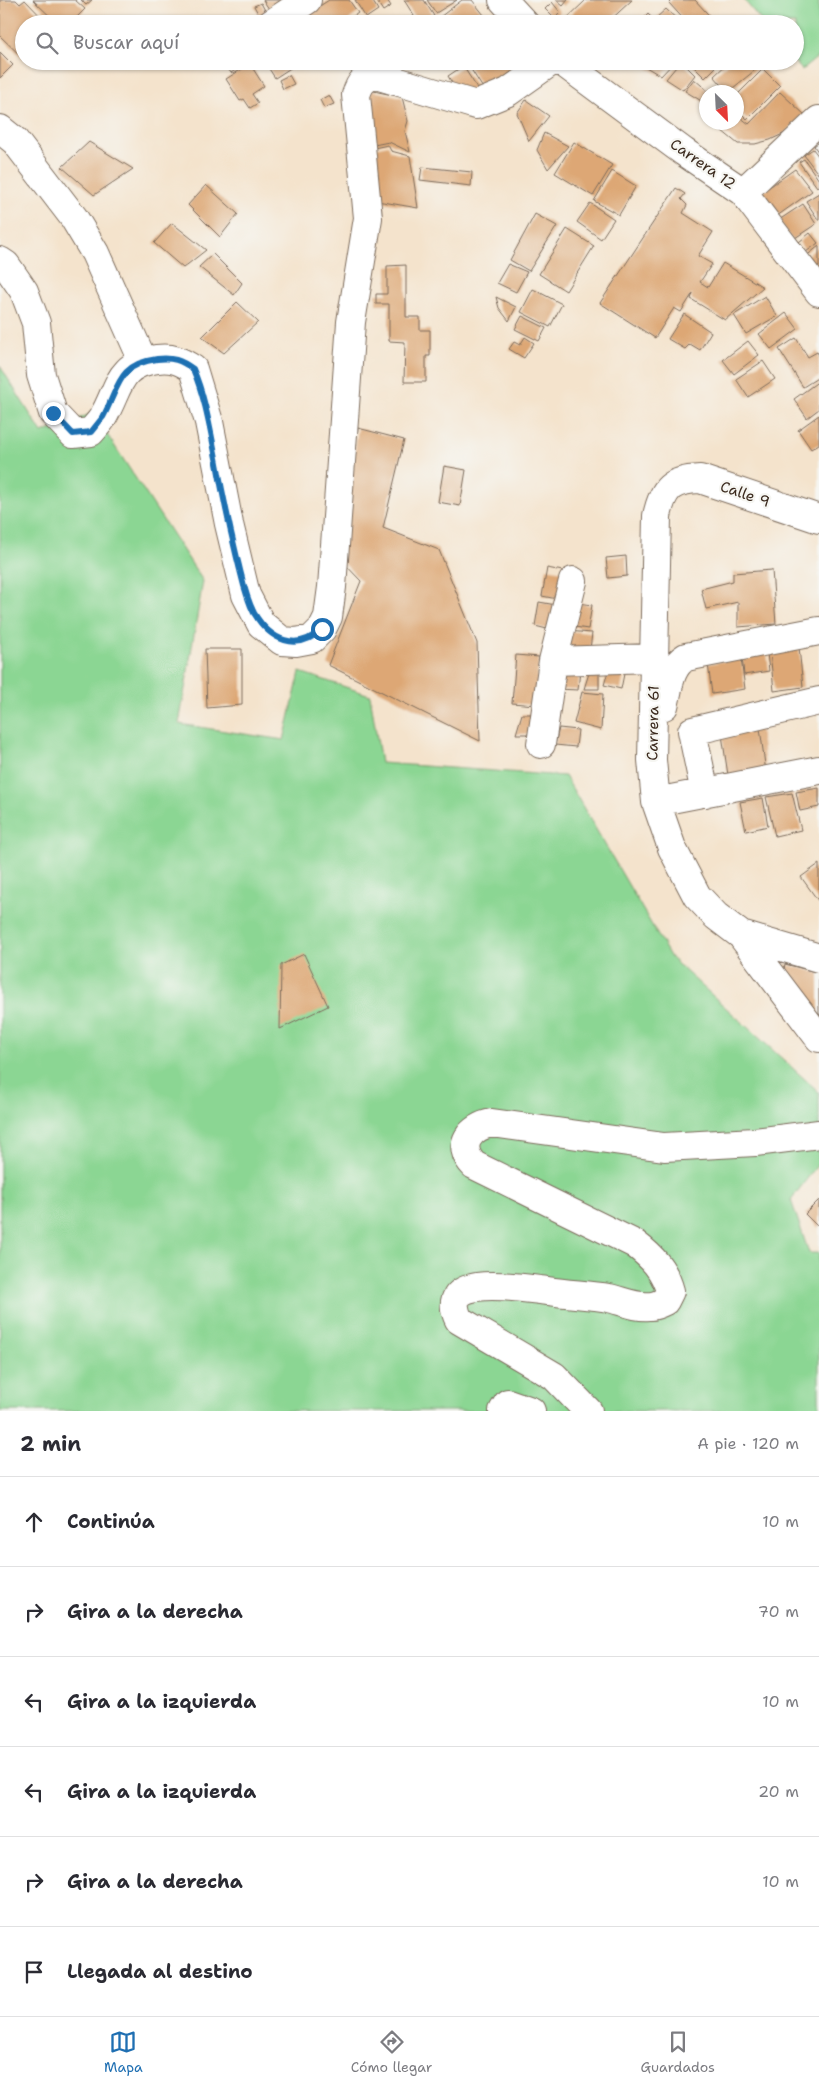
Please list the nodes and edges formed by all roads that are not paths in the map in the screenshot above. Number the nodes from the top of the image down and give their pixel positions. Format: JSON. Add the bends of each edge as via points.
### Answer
{"nodes":[{"id":1,"x":307,"y":0,"type":"edge"},
{"id":2,"x":503,"y":0,"type":"edge"},
{"id":3,"x":285,"y":15,"type":"edge"},
{"id":4,"x":517,"y":15,"type":"edge"},
{"id":5,"x":539,"y":70,"type":"edge"},
{"id":6,"x":572,"y":70,"type":"edge"},
{"id":7,"x":819,"y":120,"type":"edge"},
{"id":8,"x":0,"y":129,"type":"edge"},
{"id":9,"x":743,"y":192,"type":"junction"},
{"id":10,"x":0,"y":261,"type":"edge"},
{"id":11,"x":819,"y":292,"type":"edge"},
{"id":12,"x":143,"y":360,"type":"junction"},
{"id":13,"x":671,"y":486,"type":"joint"},
{"id":14,"x":819,"y":519,"type":"edge"},
{"id":15,"x":573,"y":581,"type":"dead end"},
{"id":16,"x":819,"y":631,"type":"edge"},
{"id":17,"x":654,"y":658,"type":"junction"},
{"id":18,"x":553,"y":661,"type":"junction"},
{"id":19,"x":819,"y":701,"type":"edge"},
{"id":20,"x":541,"y":744,"type":"dead end"},
{"id":21,"x":652,"y":760,"type":"junction"},
{"id":22,"x":819,"y":770,"type":"edge"},
{"id":23,"x":705,"y":794,"type":"junction"},
{"id":24,"x":656,"y":802,"type":"junction"},
{"id":25,"x":741,"y":935,"type":"junction"},
{"id":26,"x":819,"y":958,"type":"edge"},
{"id":27,"x":819,"y":1038,"type":"edge"},
{"id":28,"x":819,"y":1134,"type":"edge"},
{"id":29,"x":503,"y":1411,"type":"edge"},
{"id":30,"x":531,"y":1411,"type":"edge"},
{"id":31,"x":588,"y":1411,"type":"edge"}],
"edges":[{"from":1,"to":3,"type":"street"},
{"from":2,"to":4,"type":"street"},
{"from":5,"to":12,"type":"street","via":[[508,92],[476,105],[376,75],[366,77],[360,84],[356,95],[368,218],[351,322],[328,616],[312,639],[282,641],[261,624],[253,611],[228,524],[209,422],[193,369],[174,358]]},
{"from":6,"to":9,"type":"street","name":"Carrera 12"},
{"from":7,"to":9,"type":"street"},
{"from":8,"to":12,"type":"street","via":[[15,141],[74,218],[95,253]]},
{"from":9,"to":11,"type":"street","name":"Carrera 12"},
{"from":10,"to":12,"type":"street","via":[[24,291],[36,323],[41,375],[53,413],[73,434],[91,432],[126,371]]},
{"from":13,"to":14,"type":"street","name":"Calle 9","via":[[682,480],[700,479]]},
{"from":13,"to":17,"type":"street","name":"Carrera 61","via":[[661,498],[657,516]]},
{"from":15,"to":18,"type":"street"},
{"from":16,"to":21,"type":"street","via":[[686,657],[679,662],[673,670]]},
{"from":17,"to":18,"type":"street"},
{"from":17,"to":21,"type":"street","name":"Carrera 61"},
{"from":18,"to":20,"type":"street"},
{"from":19,"to":23,"type":"street","via":[[692,731]]},
{"from":21,"to":24,"type":"street","name":"Carrera 61"},
{"from":22,"to":23,"type":"street"},
{"from":23,"to":24,"type":"street"},
{"from":24,"to":25,"type":"street","name":"Carrera 61","via":[[684,875],[716,916]]},
{"from":25,"to":26,"type":"street"},
{"from":25,"to":27,"type":"street"},
{"from":28,"to":31,"type":"street","via":[[755,1142],[664,1147],[492,1123],[476,1128],[469,1135],[466,1152],[474,1165],[635,1244],[652,1257],[666,1277],[670,1290],[665,1301],[651,1307],[608,1298],[493,1284],[460,1294],[455,1303],[459,1320],[554,1376]]},
{"from":29,"to":30,"type":"street","via":[[508,1403]]}]}
